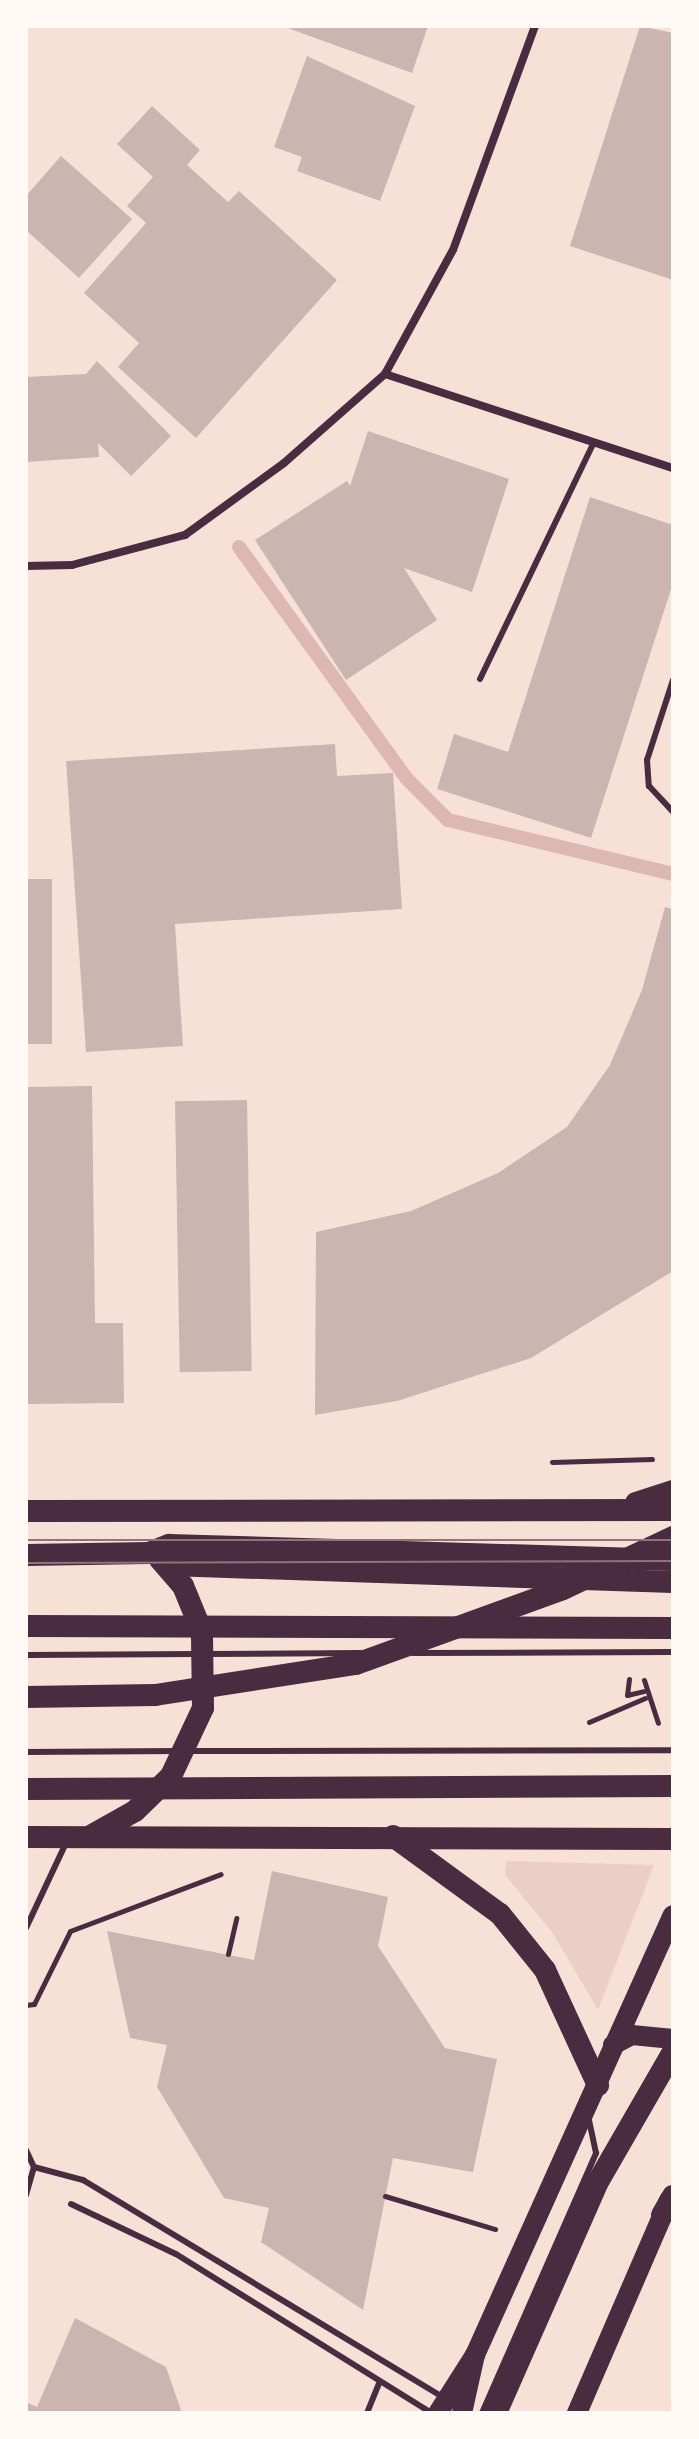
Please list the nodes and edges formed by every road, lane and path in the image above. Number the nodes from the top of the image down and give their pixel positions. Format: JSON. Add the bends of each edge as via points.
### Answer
{"nodes":[{"id":1,"x":535,"y":26,"type":"edge"},
{"id":2,"x":385,"y":374,"type":"junction"},
{"id":3,"x":593,"y":444,"type":"junction"},
{"id":4,"x":673,"y":468,"type":"edge"},
{"id":5,"x":26,"y":566,"type":"edge"},
{"id":6,"x":480,"y":679,"type":"dead end"},
{"id":7,"x":673,"y":680,"type":"edge"},
{"id":8,"x":673,"y":812,"type":"edge"},
{"id":9,"x":633,"y":1459,"type":"dead end"},
{"id":10,"x":552,"y":1462,"type":"dead end"},
{"id":11,"x":673,"y":1491,"type":"edge"},
{"id":12,"x":613,"y":1510,"type":"junction"},
{"id":13,"x":673,"y":1510,"type":"edge"},
{"id":14,"x":26,"y":1511,"type":"edge"},
{"id":15,"x":673,"y":1537,"type":"edge"},
{"id":16,"x":149,"y":1553,"type":"junction"},
{"id":17,"x":26,"y":1555,"type":"edge"},
{"id":18,"x":169,"y":1565,"type":"junction"},
{"id":19,"x":673,"y":1567,"type":"edge"},
{"id":20,"x":26,"y":1626,"type":"edge"},
{"id":21,"x":673,"y":1628,"type":"edge"},
{"id":22,"x":673,"y":1652,"type":"edge"},
{"id":23,"x":26,"y":1655,"type":"edge"},
{"id":24,"x":637,"y":1679,"type":"dead end"},
{"id":25,"x":645,"y":1690,"type":"dead end"},
{"id":26,"x":26,"y":1697,"type":"edge"},
{"id":27,"x":673,"y":1750,"type":"edge"},
{"id":28,"x":26,"y":1752,"type":"edge"},
{"id":29,"x":673,"y":1786,"type":"edge"},
{"id":30,"x":26,"y":1789,"type":"edge"},
{"id":31,"x":392,"y":1835,"type":"junction"},
{"id":32,"x":80,"y":1836,"type":"junction"},
{"id":33,"x":26,"y":1837,"type":"edge"},
{"id":34,"x":673,"y":1839,"type":"edge"},
{"id":35,"x":673,"y":1915,"type":"edge"},
{"id":36,"x":236,"y":1918,"type":"dead end"},
{"id":37,"x":26,"y":1928,"type":"edge"},
{"id":38,"x":228,"y":1954,"type":"dead end"},
{"id":39,"x":673,"y":2039,"type":"edge"},
{"id":40,"x":613,"y":2045,"type":"junction"},
{"id":41,"x":673,"y":2052,"type":"edge"},
{"id":42,"x":598,"y":2085,"type":"junction"},
{"id":43,"x":587,"y":2108,"type":"junction"},
{"id":44,"x":26,"y":2150,"type":"edge"},
{"id":45,"x":34,"y":2167,"type":"junction"},
{"id":46,"x":26,"y":2195,"type":"edge"},
{"id":47,"x":385,"y":2196,"type":"dead end"},
{"id":48,"x":669,"y":2200,"type":"edge"},
{"id":49,"x":71,"y":2204,"type":"dead end"},
{"id":50,"x":500,"y":2231,"type":"dead end"},
{"id":51,"x":475,"y":2355,"type":"junction"},
{"id":52,"x":379,"y":2383,"type":"junction"},
{"id":53,"x":438,"y":2408,"type":"edge"},
{"id":54,"x":469,"y":2412,"type":"edge"},
{"id":55,"x":367,"y":2413,"type":"edge"},
{"id":56,"x":496,"y":2413,"type":"edge"},
{"id":57,"x":577,"y":2413,"type":"edge"}],
"edges":[{"from":1,"to":2,"type":"street","via":[[453,250]]},
{"from":2,"to":3,"type":"street"},
{"from":2,"to":5,"type":"street","via":[[284,463],[185,535],[72,565]]},
{"from":3,"to":4,"type":"street"},
{"from":3,"to":6,"type":"lane"},
{"from":7,"to":8,"type":"lane","via":[[647,760],[649,786]]},
{"from":9,"to":10,"type":"path"},
{"from":11,"to":12,"type":"highway"},
{"from":12,"to":13,"type":"highway"},
{"from":12,"to":14,"type":"highway"},
{"from":15,"to":26,"type":"highway","via":[[534,1601],[356,1664],[155,1695]]},
{"from":16,"to":17,"type":"highway"},
{"from":16,"to":18,"type":"highway"},
{"from":16,"to":19,"type":"highway","via":[[169,1545]]},
{"from":18,"to":19,"type":"highway"},
{"from":18,"to":32,"type":"highway","via":[[202,1632],[203,1708],[171,1776],[135,1811]]},
{"from":20,"to":21,"type":"highway"},
{"from":22,"to":23,"type":"lane"},
{"from":24,"to":25,"type":"path","via":[[626,1680],[627,1695]]},
{"from":27,"to":28,"type":"lane"},
{"from":29,"to":30,"type":"highway"},
{"from":31,"to":32,"type":"highway"},
{"from":31,"to":34,"type":"highway"},
{"from":31,"to":42,"type":"highway","via":[[500,1914],[545,1970]]},
{"from":32,"to":33,"type":"highway"},
{"from":32,"to":37,"type":"lane"},
{"from":35,"to":40,"type":"main road"},
{"from":36,"to":38,"type":"path"},
{"from":39,"to":40,"type":"main road","via":[[632,2035]]},
{"from":40,"to":42,"type":"main road"},
{"from":41,"to":56,"type":"highway","via":[[599,2180]]},
{"from":42,"to":43,"type":"main road"},
{"from":43,"to":51,"type":"main road"},
{"from":43,"to":54,"type":"lane","via":[[596,2153]]},
{"from":44,"to":45,"type":"lane"},
{"from":45,"to":46,"type":"lane"},
{"from":45,"to":53,"type":"lane","via":[[83,2180]]},
{"from":47,"to":50,"type":"path"},
{"from":48,"to":57,"type":"main road"},
{"from":49,"to":52,"type":"lane","via":[[176,2254]]},
{"from":51,"to":53,"type":"main road"},
{"from":51,"to":54,"type":"main road"},
{"from":52,"to":53,"type":"lane"},
{"from":52,"to":55,"type":"lane"},
{"from":53,"to":54,"type":"lane"}]}
